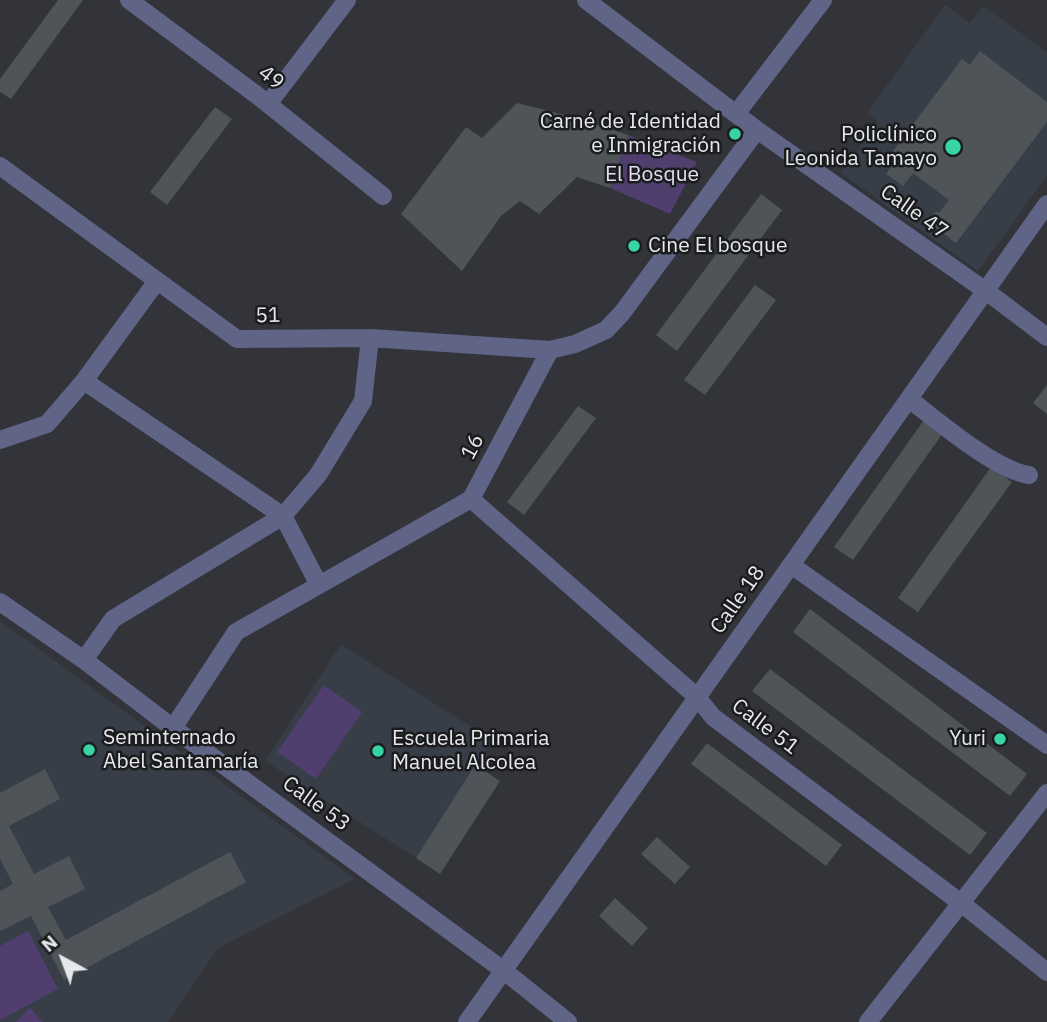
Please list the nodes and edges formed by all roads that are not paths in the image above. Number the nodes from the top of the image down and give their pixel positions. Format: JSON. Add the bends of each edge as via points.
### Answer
{"nodes":[{"id":1,"x":129,"y":0,"type":"edge"},
{"id":2,"x":347,"y":0,"type":"edge"},
{"id":3,"x":586,"y":0,"type":"edge"},
{"id":4,"x":823,"y":0,"type":"edge"},
{"id":5,"x":268,"y":104,"type":"junction"},
{"id":6,"x":736,"y":114,"type":"junction"},
{"id":7,"x":757,"y":130,"type":"junction"},
{"id":8,"x":0,"y":166,"type":"edge"},
{"id":9,"x":383,"y":196,"type":"dead end"},
{"id":10,"x":1047,"y":204,"type":"edge"},
{"id":11,"x":157,"y":281,"type":"junction"},
{"id":12,"x":986,"y":290,"type":"junction"},
{"id":13,"x":1047,"y":337,"type":"edge"},
{"id":14,"x":370,"y":338,"type":"junction"},
{"id":15,"x":550,"y":350,"type":"junction"},
{"id":16,"x":84,"y":381,"type":"junction"},
{"id":17,"x":909,"y":398,"type":"junction"},
{"id":18,"x":0,"y":440,"type":"edge"},
{"id":19,"x":1029,"y":475,"type":"dead end"},
{"id":20,"x":471,"y":499,"type":"junction"},
{"id":21,"x":283,"y":516,"type":"junction"},
{"id":22,"x":791,"y":565,"type":"junction"},
{"id":23,"x":319,"y":585,"type":"junction"},
{"id":24,"x":0,"y":601,"type":"edge"},
{"id":25,"x":84,"y":660,"type":"junction"},
{"id":26,"x":697,"y":697,"type":"junction"},
{"id":27,"x":173,"y":728,"type":"junction"},
{"id":28,"x":1047,"y":745,"type":"edge"},
{"id":29,"x":1047,"y":793,"type":"edge"},
{"id":30,"x":961,"y":903,"type":"junction"},
{"id":31,"x":503,"y":970,"type":"junction"},
{"id":32,"x":1047,"y":972,"type":"edge"},
{"id":33,"x":467,"y":1022,"type":"edge"},
{"id":34,"x":569,"y":1022,"type":"edge"},
{"id":35,"x":868,"y":1022,"type":"edge"}],
"edges":[{"from":1,"to":5,"type":"street","name":"49"},
{"from":2,"to":5,"type":"street"},
{"from":3,"to":6,"type":"street","name":"Calle 47"},
{"from":4,"to":6,"type":"street"},
{"from":5,"to":9,"type":"street","name":"49"},
{"from":6,"to":7,"type":"street","name":"Calle 47"},
{"from":7,"to":12,"type":"street","name":"Calle 47"},
{"from":7,"to":15,"type":"street","via":[[606,330]]},
{"from":8,"to":11,"type":"street","name":"51"},
{"from":10,"to":12,"type":"street","name":"Calle 18"},
{"from":11,"to":14,"type":"street","name":"51","via":[[237,339]]},
{"from":11,"to":16,"type":"street"},
{"from":12,"to":13,"type":"street","name":"Calle 47"},
{"from":12,"to":17,"type":"street","name":"Calle 18"},
{"from":14,"to":15,"type":"street","name":"51"},
{"from":14,"to":21,"type":"street","via":[[363,401],[318,475]]},
{"from":15,"to":20,"type":"street","name":"16"},
{"from":16,"to":18,"type":"street","via":[[47,424]]},
{"from":16,"to":21,"type":"street"},
{"from":17,"to":19,"type":"street","via":[[978,450],[1018,474]]},
{"from":17,"to":22,"type":"street","name":"Calle 18"},
{"from":20,"to":23,"type":"street"},
{"from":20,"to":26,"type":"street","name":"Calle 51"},
{"from":21,"to":23,"type":"street"},
{"from":21,"to":25,"type":"street","via":[[113,619]]},
{"from":22,"to":26,"type":"street","name":"Calle 18"},
{"from":22,"to":28,"type":"street"},
{"from":23,"to":27,"type":"street","via":[[236,632]]},
{"from":24,"to":25,"type":"street","name":"Calle 53"},
{"from":25,"to":27,"type":"street","name":"Calle 53"},
{"from":26,"to":30,"type":"street","name":"Calle 51","via":[[713,717]]},
{"from":26,"to":31,"type":"street","name":"Calle 18"},
{"from":27,"to":31,"type":"street","name":"Calle 53"},
{"from":29,"to":30,"type":"street"},
{"from":30,"to":32,"type":"street","name":"Calle 51"},
{"from":30,"to":35,"type":"street"},
{"from":31,"to":33,"type":"street","name":"Calle 18"},
{"from":31,"to":34,"type":"street","name":"Calle 53"}]}
